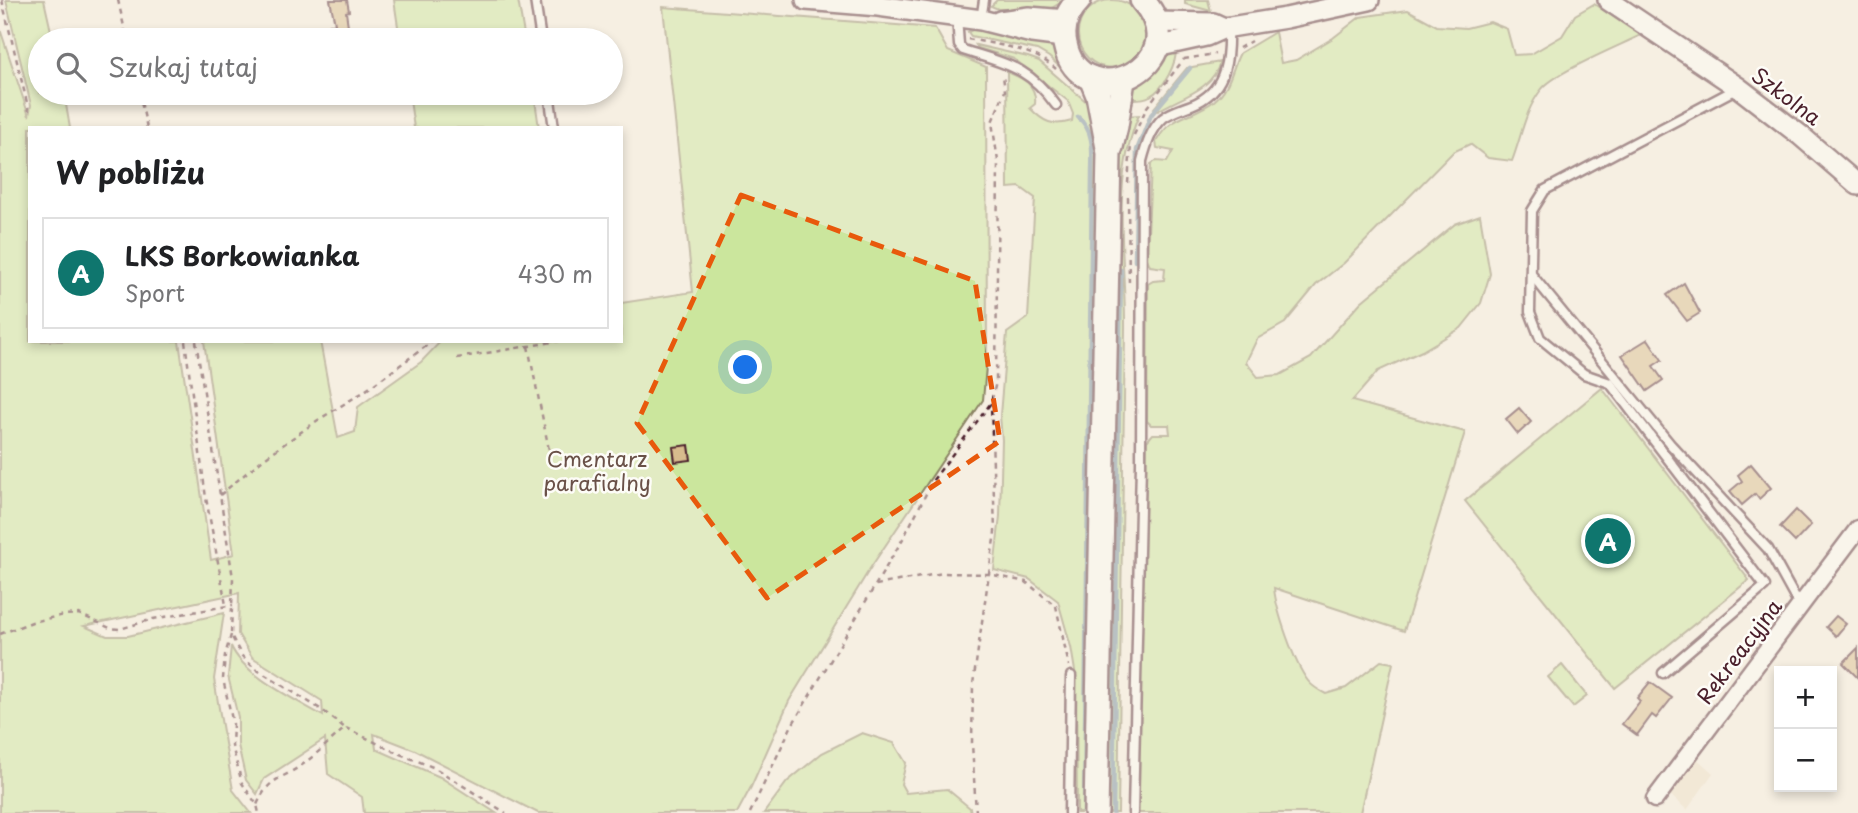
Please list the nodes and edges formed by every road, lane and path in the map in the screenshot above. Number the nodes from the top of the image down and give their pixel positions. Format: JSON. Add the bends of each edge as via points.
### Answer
{"nodes":[{"id":1,"x":2,"y":0,"type":"edge"},
{"id":2,"x":118,"y":0,"type":"edge"},
{"id":3,"x":535,"y":0,"type":"edge"},
{"id":4,"x":806,"y":0,"type":"edge"},
{"id":5,"x":984,"y":0,"type":"edge"},
{"id":6,"x":1079,"y":0,"type":"edge"},
{"id":7,"x":1142,"y":0,"type":"edge"},
{"id":8,"x":1369,"y":0,"type":"edge"},
{"id":9,"x":1608,"y":0,"type":"edge"},
{"id":10,"x":988,"y":21,"type":"junction"},
{"id":11,"x":1156,"y":22,"type":"junction"},
{"id":12,"x":958,"y":27,"type":"junction"},
{"id":13,"x":1226,"y":27,"type":"junction"},
{"id":14,"x":124,"y":28,"type":"edge"},
{"id":15,"x":539,"y":28,"type":"edge"},
{"id":16,"x":1065,"y":29,"type":"junction"},
{"id":17,"x":1156,"y":47,"type":"junction"},
{"id":18,"x":1001,"y":62,"type":"junction"},
{"id":19,"x":1058,"y":71,"type":"dead end"},
{"id":20,"x":1091,"y":78,"type":"junction"},
{"id":21,"x":1123,"y":80,"type":"junction"},
{"id":22,"x":1739,"y":88,"type":"junction"},
{"id":23,"x":28,"y":103,"type":"edge"},
{"id":24,"x":28,"y":105,"type":"edge"},
{"id":25,"x":142,"y":105,"type":"edge"},
{"id":26,"x":551,"y":105,"type":"edge"},
{"id":27,"x":1056,"y":105,"type":"dead end"},
{"id":28,"x":30,"y":111,"type":"dead end"},
{"id":29,"x":147,"y":126,"type":"edge"},
{"id":30,"x":554,"y":126,"type":"edge"},
{"id":31,"x":1109,"y":153,"type":"junction"},
{"id":32,"x":1858,"y":185,"type":"edge"},
{"id":33,"x":1531,"y":274,"type":"junction"},
{"id":34,"x":185,"y":343,"type":"edge"},
{"id":35,"x":196,"y":343,"type":"edge"},
{"id":36,"x":430,"y":343,"type":"edge"},
{"id":37,"x":547,"y":343,"type":"edge"},
{"id":38,"x":528,"y":346,"type":"junction"},
{"id":39,"x":457,"y":358,"type":"dead end"},
{"id":40,"x":991,"y":403,"type":"junction"},
{"id":41,"x":550,"y":455,"type":"dead end"},
{"id":42,"x":220,"y":495,"type":"junction"},
{"id":43,"x":1858,"y":529,"type":"edge"},
{"id":44,"x":989,"y":574,"type":"junction"},
{"id":45,"x":876,"y":584,"type":"junction"},
{"id":46,"x":226,"y":605,"type":"junction"},
{"id":47,"x":233,"y":605,"type":"junction"},
{"id":48,"x":1800,"y":607,"type":"junction"},
{"id":49,"x":0,"y":634,"type":"edge"},
{"id":50,"x":231,"y":635,"type":"junction"},
{"id":51,"x":1662,"y":673,"type":"dead end"},
{"id":52,"x":1071,"y":677,"type":"joint"},
{"id":53,"x":345,"y":728,"type":"junction"},
{"id":54,"x":1655,"y":799,"type":"dead end"},
{"id":55,"x":257,"y":806,"type":"junction"},
{"id":56,"x":259,"y":813,"type":"edge"},
{"id":57,"x":506,"y":813,"type":"edge"},
{"id":58,"x":750,"y":813,"type":"edge"},
{"id":59,"x":976,"y":813,"type":"edge"},
{"id":60,"x":1069,"y":813,"type":"edge"},
{"id":61,"x":1096,"y":813,"type":"edge"},
{"id":62,"x":1133,"y":813,"type":"edge"}],
"edges":[{"from":1,"to":23,"type":"path"},
{"from":2,"to":14,"type":"path"},
{"from":3,"to":15,"type":"lane"},
{"from":4,"to":12,"type":"street","via":[[878,6]]},
{"from":5,"to":10,"type":"lane"},
{"from":6,"to":16,"type":"main road","via":[[1070,10]]},
{"from":7,"to":11,"type":"main road"},
{"from":8,"to":13,"type":"street"},
{"from":9,"to":22,"type":"street","name":"Szkolna"},
{"from":10,"to":12,"type":"street"},
{"from":10,"to":16,"type":"street","via":[[1029,17]]},
{"from":11,"to":13,"type":"street"},
{"from":11,"to":17,"type":"main road"},
{"from":12,"to":18,"type":"lane","via":[[962,50]]},
{"from":12,"to":19,"type":"path","via":[[1040,56]]},
{"from":13,"to":17,"type":"street"},
{"from":13,"to":62,"type":"lane","via":[[1229,51],[1223,77],[1199,102],[1156,125],[1142,161],[1142,464]]},
{"from":16,"to":20,"type":"main road","via":[[1066,50]]},
{"from":17,"to":21,"type":"main road","via":[[1144,68]]},
{"from":18,"to":27,"type":"lane","via":[[1036,80]]},
{"from":18,"to":40,"type":"path","via":[[1005,91],[992,122],[998,161],[996,383]]},
{"from":20,"to":21,"type":"main road"},
{"from":20,"to":31,"type":"main road"},
{"from":21,"to":31,"type":"main road"},
{"from":22,"to":32,"type":"street","name":"Szkolna"},
{"from":22,"to":33,"type":"lane","via":[[1545,190],[1532,211]]},
{"from":24,"to":28,"type":"path"},
{"from":25,"to":29,"type":"path"},
{"from":26,"to":30,"type":"lane"},
{"from":31,"to":61,"type":"main road"},
{"from":33,"to":48,"type":"lane","via":[[1671,445],[1768,549]]},
{"from":33,"to":51,"type":"lane","via":[[1530,312],[1540,338],[1584,374],[1610,383],[1765,586]]},
{"from":34,"to":46,"type":"path"},
{"from":35,"to":42,"type":"path"},
{"from":36,"to":42,"type":"path","via":[[263,459]]},
{"from":37,"to":38,"type":"path"},
{"from":38,"to":39,"type":"path"},
{"from":38,"to":41,"type":"path"},
{"from":40,"to":44,"type":"path","via":[[995,532]]},
{"from":40,"to":45,"type":"path","via":[[933,480]]},
{"from":42,"to":47,"type":"path"},
{"from":43,"to":48,"type":"street","name":"Rekreacyjna"},
{"from":44,"to":45,"type":"path","via":[[943,573]]},
{"from":44,"to":52,"type":"path","via":[[1026,582],[1056,606]]},
{"from":44,"to":59,"type":"path","via":[[973,684]]},
{"from":45,"to":58,"type":"path","via":[[791,727]]},
{"from":46,"to":47,"type":"path"},
{"from":46,"to":49,"type":"path","via":[[120,629],[79,614],[64,615]]},
{"from":47,"to":50,"type":"path"},
{"from":48,"to":54,"type":"street","name":"Rekreacyjna"},
{"from":50,"to":53,"type":"path","via":[[254,668]]},
{"from":50,"to":55,"type":"path","via":[[223,679],[233,724],[232,746],[242,783]]},
{"from":52,"to":60,"type":"lane"},
{"from":53,"to":55,"type":"path","via":[[302,765],[264,789]]},
{"from":53,"to":57,"type":"path","via":[[435,768]]},
{"from":55,"to":56,"type":"path"}]}
